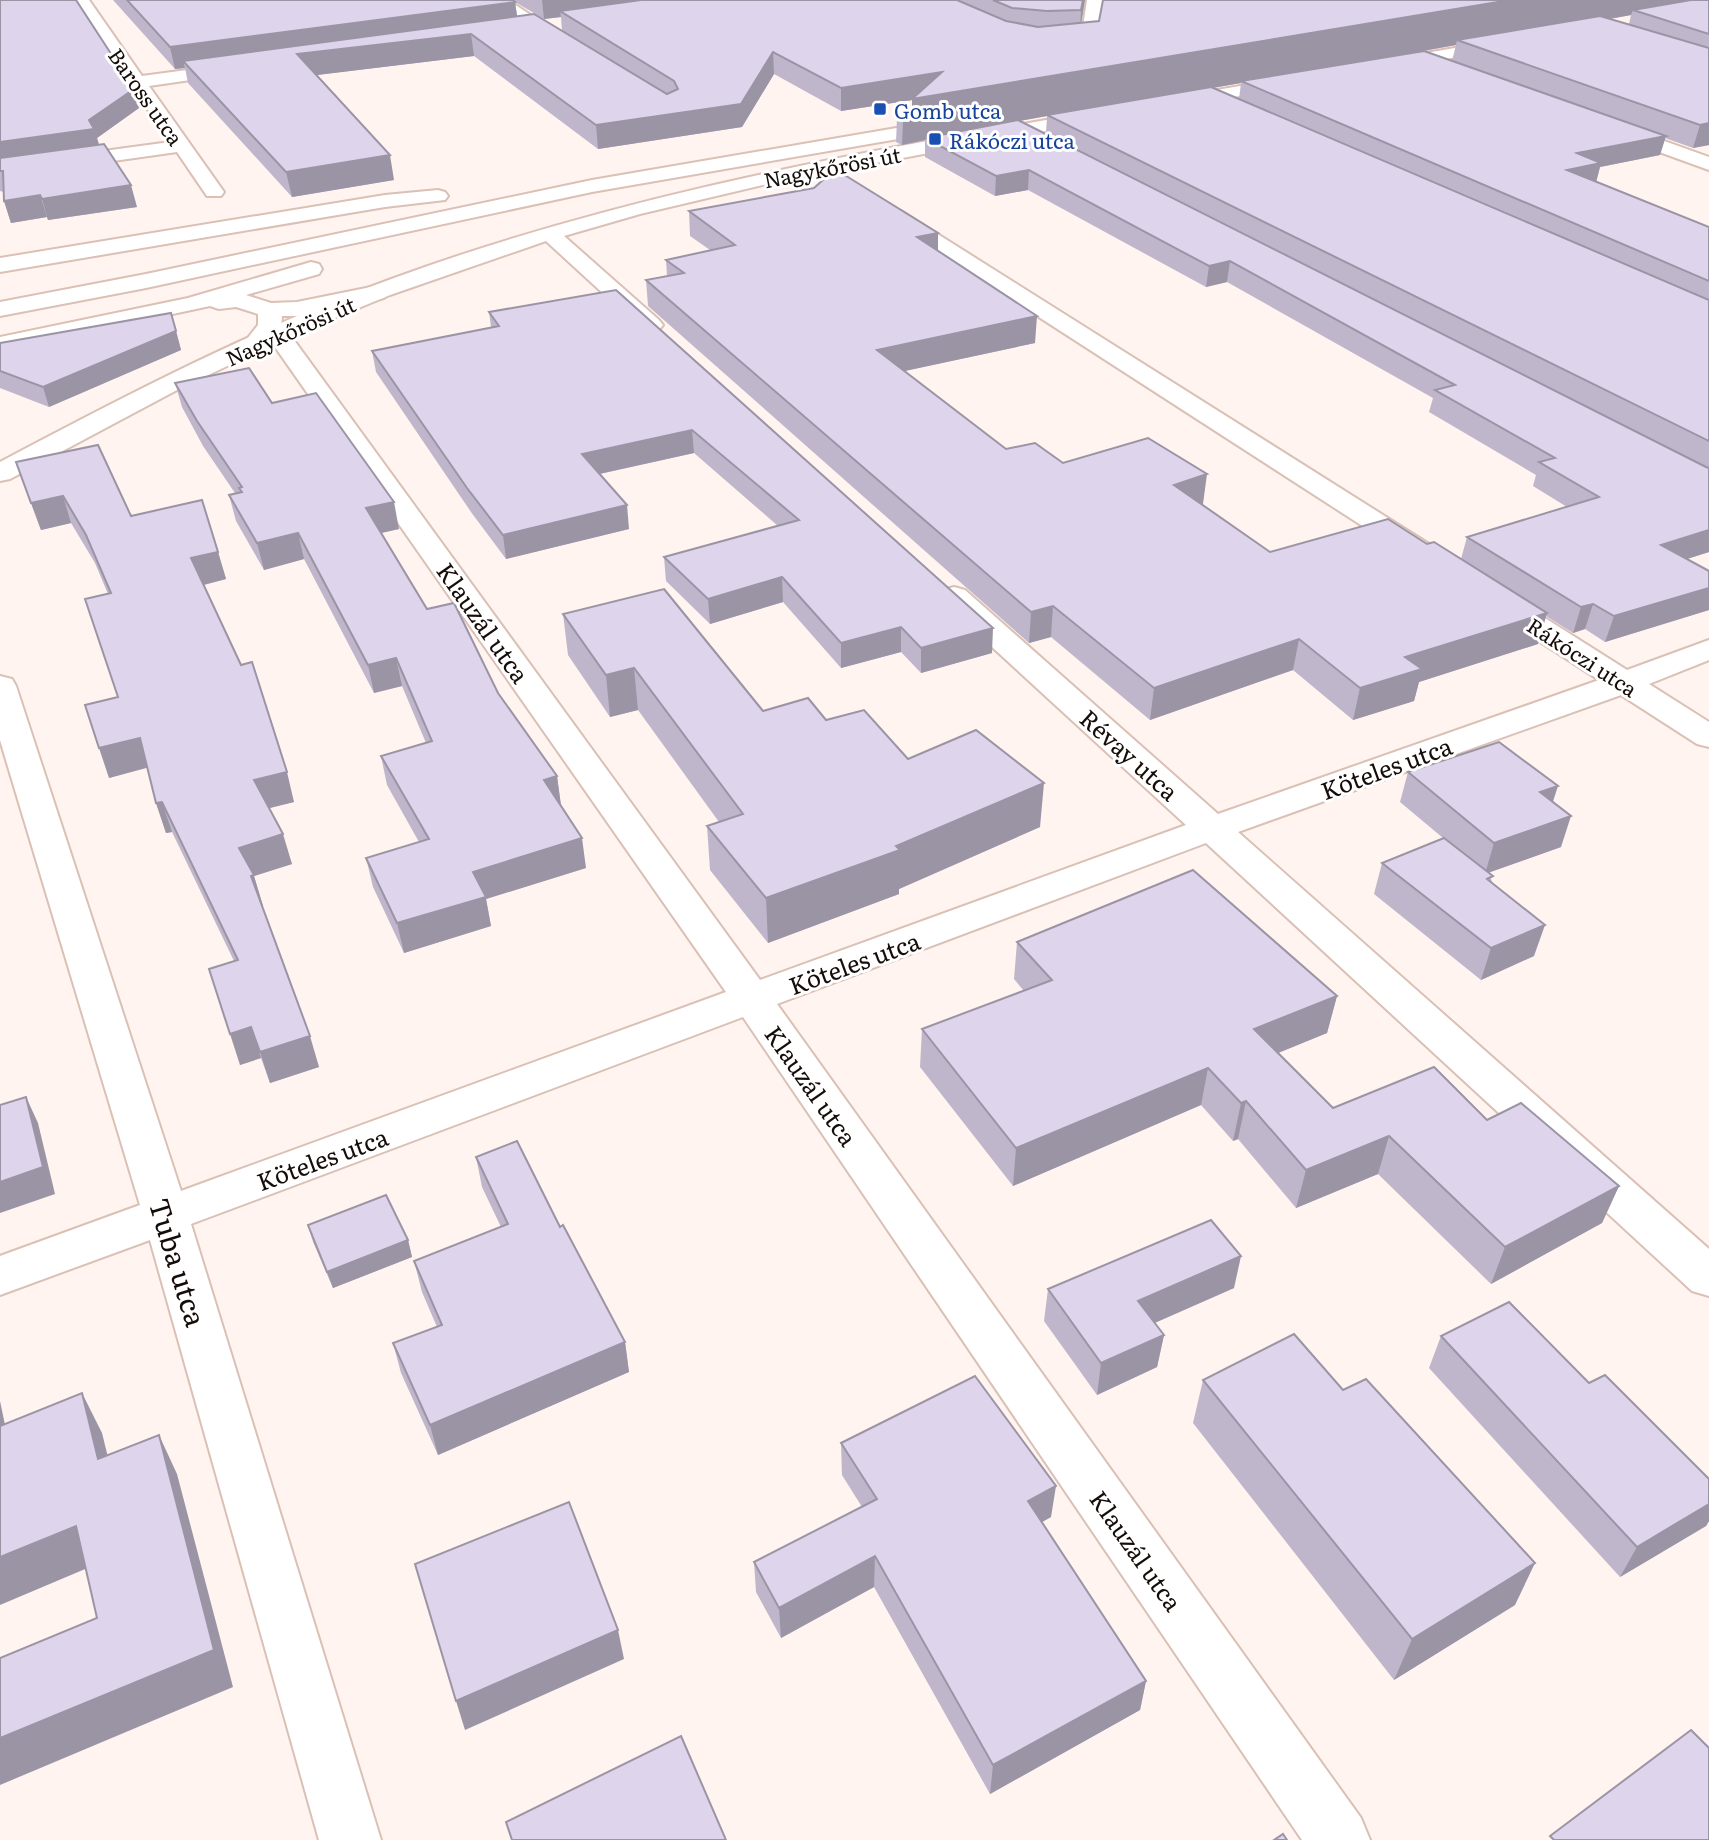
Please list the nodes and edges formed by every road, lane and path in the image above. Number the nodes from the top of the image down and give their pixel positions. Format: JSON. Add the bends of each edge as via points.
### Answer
{"nodes":[{"id":1,"x":81,"y":0,"type":"edge"},
{"id":2,"x":498,"y":0,"type":"edge"},
{"id":3,"x":1095,"y":0,"type":"edge"},
{"id":4,"x":567,"y":23,"type":"edge"},
{"id":5,"x":540,"y":27,"type":"junction"},
{"id":6,"x":1506,"y":28,"type":"edge"},
{"id":7,"x":513,"y":31,"type":"edge"},
{"id":8,"x":1528,"y":40,"type":"edge"},
{"id":9,"x":1036,"y":41,"type":"edge"},
{"id":10,"x":575,"y":50,"type":"edge"},
{"id":11,"x":1422,"y":59,"type":"junction"},
{"id":12,"x":258,"y":65,"type":"edge"},
{"id":13,"x":1289,"y":66,"type":"edge"},
{"id":14,"x":1461,"y":73,"type":"edge"},
{"id":15,"x":1303,"y":80,"type":"edge"},
{"id":16,"x":137,"y":82,"type":"junction"},
{"id":17,"x":1167,"y":87,"type":"edge"},
{"id":18,"x":1210,"y":96,"type":"junction"},
{"id":19,"x":1099,"y":99,"type":"edge"},
{"id":20,"x":1156,"y":106,"type":"edge"},
{"id":21,"x":949,"y":107,"type":"edge"},
{"id":22,"x":1115,"y":113,"type":"edge"},
{"id":23,"x":1249,"y":113,"type":"edge"},
{"id":24,"x":1591,"y":121,"type":"edge"},
{"id":25,"x":1019,"y":130,"type":"junction"},
{"id":26,"x":1049,"y":145,"type":"edge"},
{"id":27,"x":181,"y":146,"type":"junction"},
{"id":28,"x":1709,"y":164,"type":"edge"},
{"id":29,"x":820,"y":168,"type":"junction"},
{"id":30,"x":0,"y":171,"type":"edge"},
{"id":31,"x":654,"y":176,"type":"junction"},
{"id":32,"x":853,"y":189,"type":"edge"},
{"id":33,"x":489,"y":191,"type":"junction"},
{"id":34,"x":214,"y":192,"type":"dead end"},
{"id":35,"x":876,"y":204,"type":"edge"},
{"id":36,"x":550,"y":234,"type":"junction"},
{"id":37,"x":0,"y":265,"type":"edge"},
{"id":38,"x":0,"y":292,"type":"edge"},
{"id":39,"x":192,"y":304,"type":"junction"},
{"id":40,"x":0,"y":309,"type":"edge"},
{"id":41,"x":268,"y":329,"type":"junction"},
{"id":42,"x":671,"y":343,"type":"edge"},
{"id":43,"x":0,"y":344,"type":"edge"},
{"id":44,"x":0,"y":473,"type":"edge"},
{"id":45,"x":1437,"y":562,"type":"edge"},
{"id":46,"x":931,"y":576,"type":"edge"},
{"id":47,"x":1472,"y":585,"type":"edge"},
{"id":48,"x":1709,"y":649,"type":"edge"},
{"id":49,"x":1625,"y":682,"type":"junction"},
{"id":50,"x":0,"y":686,"type":"edge"},
{"id":51,"x":1709,"y":737,"type":"edge"},
{"id":52,"x":1213,"y":828,"type":"junction"},
{"id":53,"x":753,"y":1000,"type":"junction"},
{"id":54,"x":166,"y":1216,"type":"junction"},
{"id":55,"x":0,"y":1276,"type":"edge"},
{"id":56,"x":1709,"y":1277,"type":"edge"},
{"id":57,"x":350,"y":1840,"type":"edge"},
{"id":58,"x":1339,"y":1840,"type":"edge"}],
"edges":[{"from":1,"to":16,"type":"street","name":"Baross utca"},
{"from":2,"to":5,"type":"street"},
{"from":3,"to":9,"type":"street","via":[[1090,37]]},
{"from":4,"to":5,"type":"street"},
{"from":5,"to":7,"type":"street"},
{"from":5,"to":10,"type":"street"},
{"from":6,"to":11,"type":"street","via":[[1369,60]]},
{"from":8,"to":11,"type":"street"},
{"from":11,"to":14,"type":"street"},
{"from":12,"to":16,"type":"street"},
{"from":13,"to":17,"type":"street"},
{"from":15,"to":18,"type":"street"},
{"from":16,"to":27,"type":"street","name":"Baross utca"},
{"from":18,"to":20,"type":"street"},
{"from":18,"to":23,"type":"street"},
{"from":19,"to":31,"type":"street","name":"Nagykőrösi út"},
{"from":21,"to":33,"type":"street","name":"Nagykőrösi út"},
{"from":22,"to":25,"type":"street","name":"Nagykőrösi út"},
{"from":24,"to":28,"type":"street"},
{"from":25,"to":26,"type":"street"},
{"from":25,"to":29,"type":"street","name":"Nagykőrösi út"},
{"from":27,"to":30,"type":"street"},
{"from":27,"to":34,"type":"street","name":"Baross utca"},
{"from":29,"to":32,"type":"street"},
{"from":29,"to":36,"type":"street","name":"Nagykőrösi út","via":[[675,199]]},
{"from":31,"to":39,"type":"street","via":[[426,235]]},
{"from":31,"to":40,"type":"street","name":"Nagykőrösi út"},
{"from":33,"to":37,"type":"street","via":[[385,201]]},
{"from":33,"to":38,"type":"street","name":"Nagykőrösi út"},
{"from":35,"to":45,"type":"street"},
{"from":36,"to":41,"type":"street","name":"Nagykőrösi út"},
{"from":36,"to":42,"type":"street"},
{"from":39,"to":41,"type":"street","via":[[237,300]]},
{"from":39,"to":43,"type":"street"},
{"from":41,"to":44,"type":"street","name":"Nagykőrösi út"},
{"from":41,"to":53,"type":"street","name":"Klauzál utca"},
{"from":46,"to":52,"type":"street","name":"Révay utca"},
{"from":47,"to":49,"type":"street","name":"Rákóczi utca"},
{"from":48,"to":49,"type":"street","name":"Köteles utca"},
{"from":49,"to":51,"type":"street","name":"Rákóczi utca"},
{"from":49,"to":52,"type":"street","name":"Köteles utca"},
{"from":50,"to":54,"type":"street","name":"Tuba utca"},
{"from":52,"to":53,"type":"street","name":"Köteles utca"},
{"from":52,"to":56,"type":"street","name":"Révay utca"},
{"from":53,"to":54,"type":"street","name":"Köteles utca"},
{"from":53,"to":58,"type":"street","name":"Klauzál utca"},
{"from":54,"to":55,"type":"street","name":"Köteles utca"},
{"from":54,"to":57,"type":"street","name":"Tuba utca"}]}
